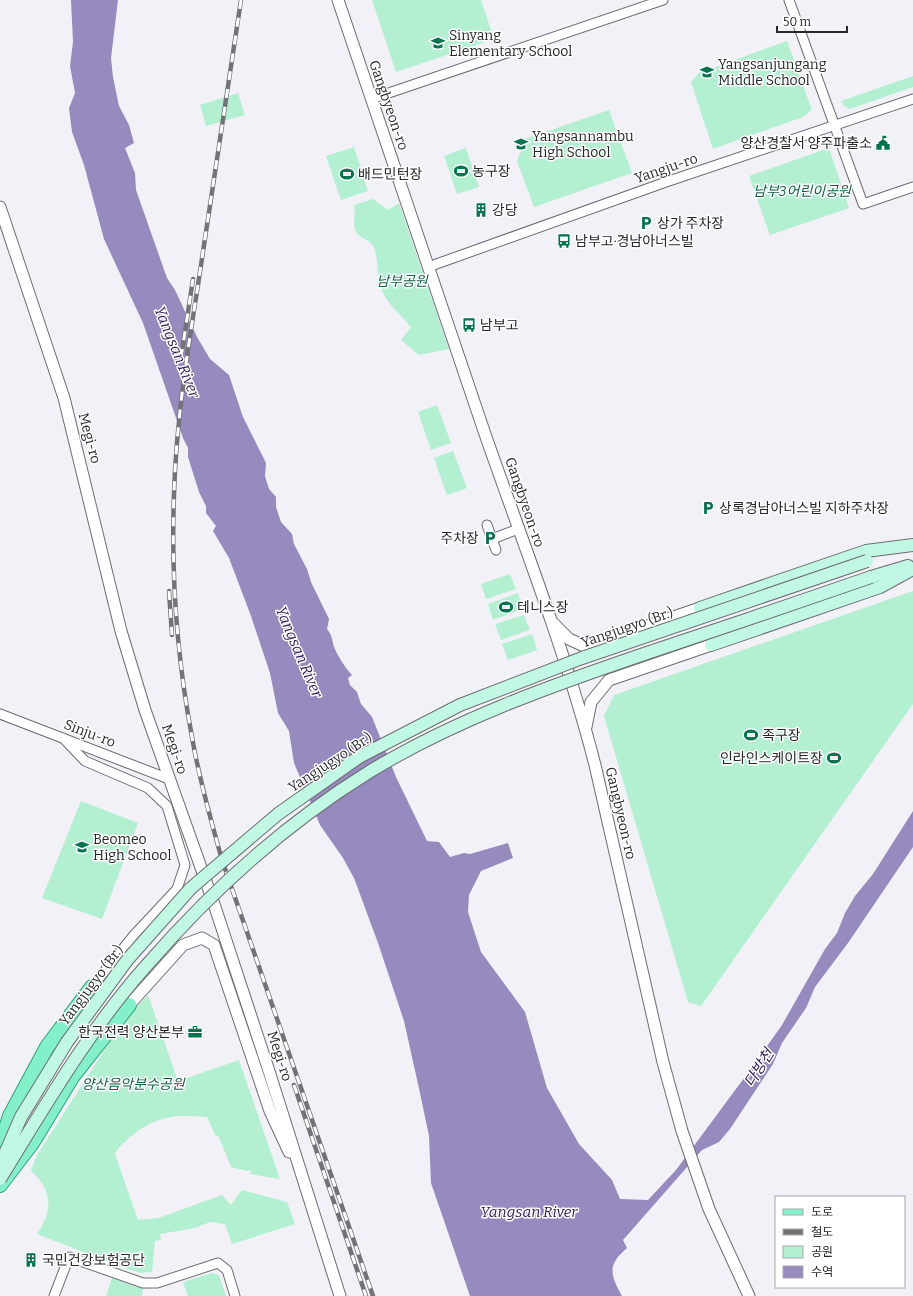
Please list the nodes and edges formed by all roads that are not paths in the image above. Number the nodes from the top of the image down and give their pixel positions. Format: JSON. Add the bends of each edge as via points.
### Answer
{"nodes":[{"id":1,"x":338,"y":0,"type":"edge"},
{"id":2,"x":663,"y":0,"type":"edge"},
{"id":3,"x":789,"y":0,"type":"edge"},
{"id":4,"x":371,"y":99,"type":"junction"},
{"id":5,"x":913,"y":99,"type":"edge"},
{"id":6,"x":835,"y":125,"type":"junction"},
{"id":7,"x":913,"y":187,"type":"edge"},
{"id":8,"x":0,"y":207,"type":"edge"},
{"id":9,"x":428,"y":267,"type":"junction"},
{"id":10,"x":487,"y":525,"type":"dead end"},
{"id":11,"x":518,"y":529,"type":"junction"},
{"id":12,"x":492,"y":539,"type":"junction"},
{"id":13,"x":913,"y":546,"type":"edge"},
{"id":14,"x":496,"y":550,"type":"dead end"},
{"id":15,"x":913,"y":564,"type":"edge"},
{"id":16,"x":913,"y":569,"type":"edge"},
{"id":17,"x":700,"y":608,"type":"joint"},
{"id":18,"x":550,"y":620,"type":"junction"},
{"id":19,"x":711,"y":645,"type":"joint"},
{"id":20,"x":0,"y":714,"type":"edge"},
{"id":21,"x":585,"y":729,"type":"junction"},
{"id":22,"x":63,"y":738,"type":"junction"},
{"id":23,"x":169,"y":779,"type":"junction"},
{"id":24,"x":92,"y":987,"type":"joint"},
{"id":25,"x":129,"y":1005,"type":"joint"},
{"id":26,"x":0,"y":1147,"type":"edge"},
{"id":27,"x":0,"y":1165,"type":"edge"},
{"id":28,"x":0,"y":1179,"type":"edge"},
{"id":29,"x":0,"y":1185,"type":"edge"},
{"id":30,"x":309,"y":1194,"type":"junction"},
{"id":31,"x":54,"y":1296,"type":"edge"},
{"id":32,"x":235,"y":1296,"type":"edge"},
{"id":33,"x":340,"y":1296,"type":"edge"},
{"id":34,"x":749,"y":1296,"type":"edge"}],
"edges":[{"from":1,"to":4,"type":"street","name":"Gangbyeon-ro"},
{"from":2,"to":4,"type":"street"},
{"from":3,"to":6,"type":"street"},
{"from":4,"to":9,"type":"street","name":"Gangbyeon-ro"},
{"from":5,"to":6,"type":"street","name":"Yangju-ro"},
{"from":6,"to":7,"type":"street","via":[[863,204]]},
{"from":6,"to":9,"type":"street","name":"Yangju-ro"},
{"from":8,"to":23,"type":"street","name":"Megi-ro","via":[[64,398],[121,631]]},
{"from":9,"to":11,"type":"street","name":"Gangbyeon-ro"},
{"from":10,"to":12,"type":"street"},
{"from":11,"to":12,"type":"street"},
{"from":11,"to":18,"type":"street","name":"Gangbyeon-ro"},
{"from":12,"to":14,"type":"street"},
{"from":13,"to":17,"type":"main road","via":[[866,552]]},
{"from":13,"to":27,"type":"main road","name":"Yangjugyo (Br.)","bridge":true,"via":[[582,658],[460,705],[346,766],[278,814],[191,888],[128,959],[64,1048],[21,1117]]},
{"from":15,"to":28,"type":"main road","bridge":true,"via":[[587,674],[469,720],[370,772],[289,827],[204,902],[144,967],[81,1050]]},
{"from":16,"to":19,"type":"main road","via":[[880,587]]},
{"from":17,"to":18,"type":"street","via":[[586,647],[569,640]]},
{"from":18,"to":21,"type":"street","name":"Gangbyeon-ro"},
{"from":19,"to":21,"type":"street","via":[[610,680],[591,702]]},
{"from":20,"to":22,"type":"street","name":"Sinju-ro"},
{"from":21,"to":34,"type":"street","name":"Gangbyeon-ro","via":[[672,1097],[689,1156],[709,1209]]},
{"from":22,"to":23,"type":"street","name":"Sinju-ro"},
{"from":22,"to":24,"type":"street","via":[[85,761],[148,788],[167,806],[186,865],[177,889],[134,935]]},
{"from":23,"to":30,"type":"street","name":"Megi-ro","via":[[217,915]]},
{"from":24,"to":26,"type":"main road","via":[[47,1046],[10,1116]]},
{"from":25,"to":29,"type":"main road","via":[[72,1077],[32,1143]]},
{"from":25,"to":30,"type":"street","via":[[183,945],[202,938],[214,945],[270,1111]]},
{"from":30,"to":33,"type":"street","name":"Megi-ro"},
{"from":31,"to":32,"type":"street","via":[[69,1256],[144,1284],[157,1283],[218,1263],[227,1270]]}]}
